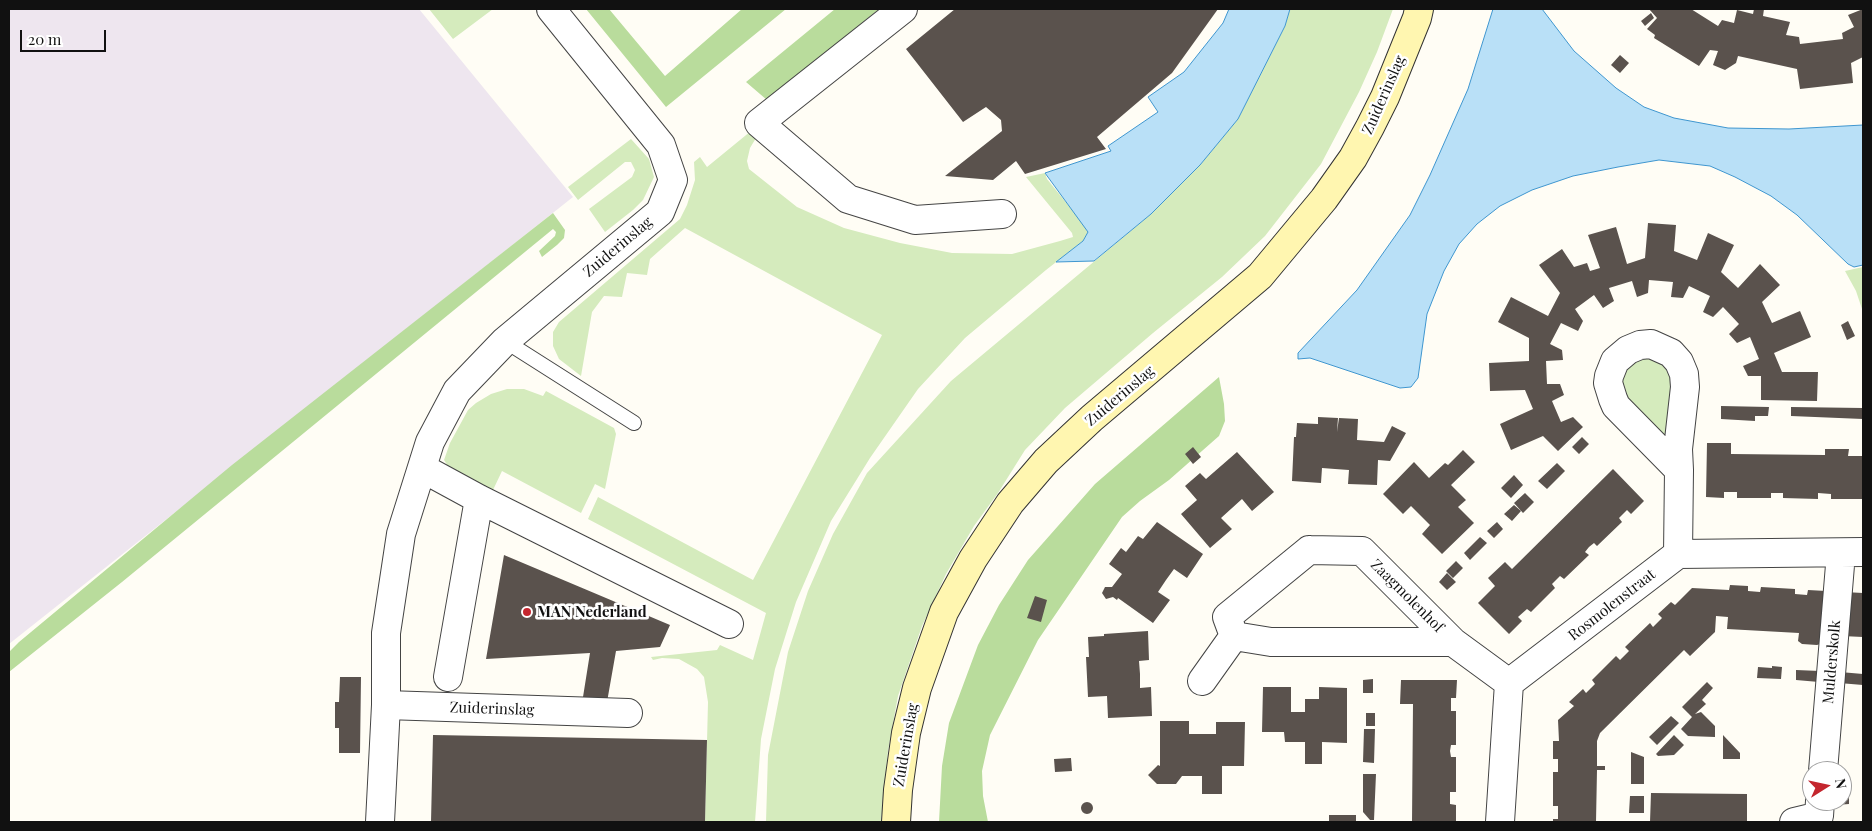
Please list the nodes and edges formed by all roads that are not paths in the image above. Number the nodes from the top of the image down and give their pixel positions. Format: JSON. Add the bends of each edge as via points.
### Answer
{"nodes":[{"id":1,"x":551,"y":9,"type":"edge"},
{"id":2,"x":903,"y":9,"type":"edge"},
{"id":3,"x":1419,"y":9,"type":"edge"},
{"id":4,"x":1002,"y":214,"type":"dead end"},
{"id":5,"x":505,"y":341,"type":"junction"},
{"id":6,"x":634,"y":423,"type":"dead end"},
{"id":7,"x":422,"y":468,"type":"junction"},
{"id":8,"x":1679,"y":470,"type":"dead end"},
{"id":9,"x":479,"y":499,"type":"junction"},
{"id":10,"x":1852,"y":552,"type":"edge"},
{"id":11,"x":1678,"y":554,"type":"junction"},
{"id":12,"x":729,"y":624,"type":"dead end"},
{"id":13,"x":1234,"y":636,"type":"junction"},
{"id":14,"x":1453,"y":642,"type":"junction"},
{"id":15,"x":448,"y":677,"type":"dead end"},
{"id":16,"x":1202,"y":681,"type":"dead end"},
{"id":17,"x":1509,"y":683,"type":"junction"},
{"id":18,"x":386,"y":705,"type":"junction"},
{"id":19,"x":628,"y":713,"type":"dead end"},
{"id":20,"x":1823,"y":761,"type":"edge"},
{"id":21,"x":1819,"y":811,"type":"edge"},
{"id":22,"x":380,"y":822,"type":"edge"},
{"id":23,"x":896,"y":822,"type":"edge"},
{"id":24,"x":1500,"y":822,"type":"edge"},
{"id":25,"x":1794,"y":822,"type":"edge"}],
"edges":[{"from":1,"to":5,"type":"street","name":"Zuiderinslag","via":[[662,145],[673,180],[660,212]]},
{"from":2,"to":4,"type":"street","via":[[759,123],[848,199],[915,220]]},
{"from":3,"to":23,"type":"street","name":"Zuiderinslag","via":[[1370,127],[1324,199],[1260,276],[1092,418],[1046,462],[1010,503],[973,559],[944,612],[917,688],[906,733]]},
{"from":5,"to":6,"type":"lane"},
{"from":5,"to":7,"type":"street","name":"Zuiderinslag","via":[[457,391],[430,442]]},
{"from":7,"to":9,"type":"street"},
{"from":7,"to":18,"type":"street","name":"Zuiderinslag","via":[[401,534],[386,633]]},
{"from":8,"to":11,"type":"street"},
{"from":9,"to":12,"type":"street"},
{"from":9,"to":15,"type":"street","name":"Zuiderinslag"},
{"from":10,"to":11,"type":"street"},
{"from":10,"to":20,"type":"street","name":"Mulderskolk"},
{"from":11,"to":17,"type":"street","name":"Rosmolenstraat"},
{"from":13,"to":14,"type":"street","name":"Zaagmolenhof","via":[[1271,642]]},
{"from":13,"to":14,"type":"street","name":"Zaagmolenhof","via":[[1227,617],[1309,550],[1353,550],[1362,551]]},
{"from":13,"to":16,"type":"street"},
{"from":14,"to":17,"type":"street","name":"Zaagmolenhof"},
{"from":17,"to":24,"type":"street"},
{"from":18,"to":19,"type":"street","name":"Zuiderinslag"},
{"from":18,"to":22,"type":"street","name":"Zuiderinslag"},
{"from":21,"to":25,"type":"street","via":[[1819,816]]}]}
